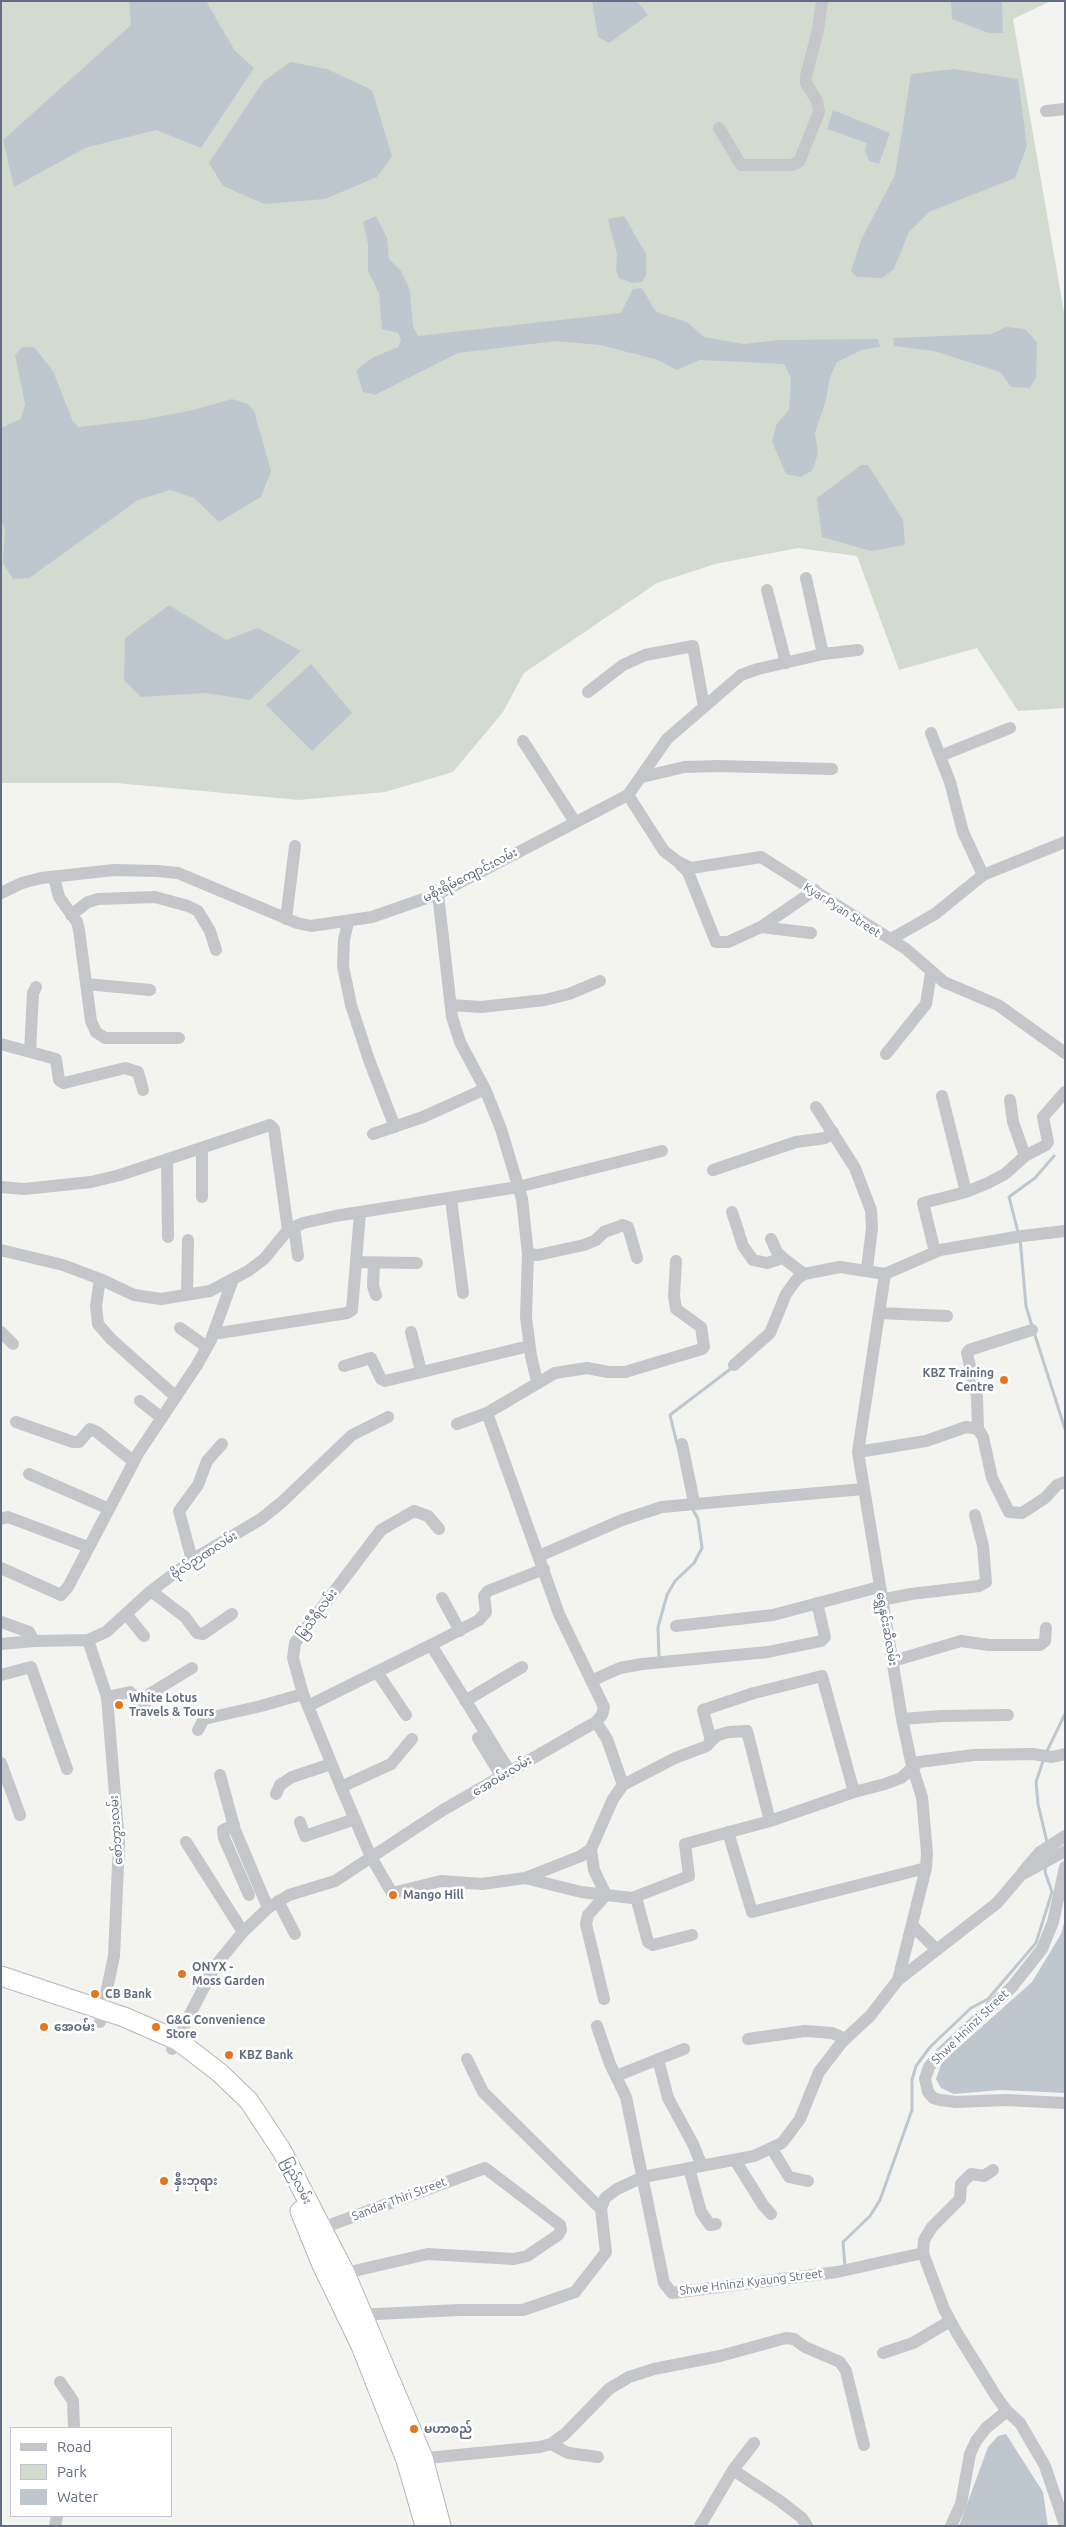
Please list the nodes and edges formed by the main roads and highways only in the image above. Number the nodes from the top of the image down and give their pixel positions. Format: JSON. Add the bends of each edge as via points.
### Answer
{"nodes":[{"id":1,"x":1,"y":1976,"type":"edge"},
{"id":2,"x":1,"y":1987,"type":"edge"},
{"id":3,"x":102,"y":2016,"type":"junction"},
{"id":4,"x":175,"y":2044,"type":"junction"},
{"id":5,"x":355,"y":2316,"type":"junction"},
{"id":6,"x":414,"y":2459,"type":"junction"},
{"id":7,"x":425,"y":2526,"type":"edge"},
{"id":8,"x":441,"y":2526,"type":"edge"}],
"edges":[{"from":1,"to":3,"type":"highway","name":"ပြည်လမ်း"},
{"from":2,"to":3,"type":"highway","name":"ပြည်လမ်း"},
{"from":3,"to":4,"type":"highway","name":"ပြည်လမ်း"},
{"from":4,"to":5,"type":"highway","name":"ပြည်လမ်း","via":[[240,2108],[273,2157]]},
{"from":4,"to":5,"type":"highway","name":"ပြည်လမ်း","via":[[220,2073],[249,2101],[282,2151],[345,2273]]},
{"from":5,"to":6,"type":"highway","name":"ပြည်လမ်း"},
{"from":6,"to":7,"type":"highway","name":"ပြည်လမ်း"},
{"from":6,"to":8,"type":"highway","name":"ပြည်လမ်း"}]}
